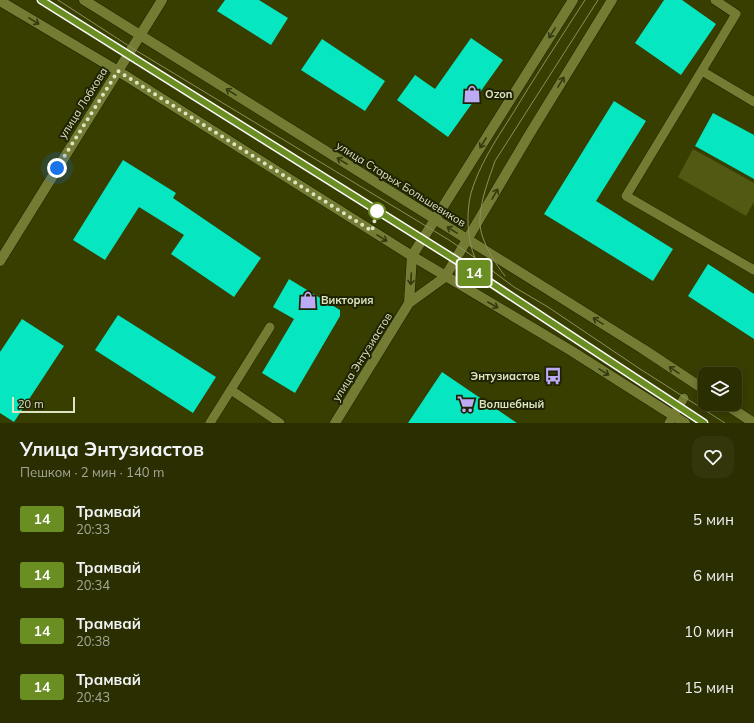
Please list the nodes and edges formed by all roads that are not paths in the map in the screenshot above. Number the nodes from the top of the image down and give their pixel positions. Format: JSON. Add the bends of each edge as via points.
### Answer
{"nodes":[{"id":1,"x":84,"y":0,"type":"edge"},
{"id":2,"x":162,"y":0,"type":"edge"},
{"id":3,"x":573,"y":0,"type":"edge"},
{"id":4,"x":612,"y":0,"type":"edge"},
{"id":5,"x":714,"y":0,"type":"edge"},
{"id":6,"x":0,"y":1,"type":"edge"},
{"id":7,"x":140,"y":35,"type":"junction"},
{"id":8,"x":118,"y":71,"type":"junction"},
{"id":9,"x":702,"y":71,"type":"junction"},
{"id":10,"x":754,"y":102,"type":"edge"},
{"id":11,"x":435,"y":219,"type":"junction"},
{"id":12,"x":468,"y":239,"type":"junction"},
{"id":13,"x":412,"y":256,"type":"junction"},
{"id":14,"x":0,"y":261,"type":"edge"},
{"id":15,"x":754,"y":270,"type":"edge"},
{"id":16,"x":445,"y":277,"type":"junction"},
{"id":17,"x":409,"y":303,"type":"junction"},
{"id":18,"x":270,"y":327,"type":"dead end"},
{"id":19,"x":698,"y":385,"type":"edge"},
{"id":20,"x":230,"y":390,"type":"junction"},
{"id":21,"x":684,"y":398,"type":"dead end"},
{"id":22,"x":736,"y":411,"type":"edge"},
{"id":23,"x":671,"y":419,"type":"edge"},
{"id":24,"x":210,"y":423,"type":"edge"},
{"id":25,"x":280,"y":423,"type":"edge"},
{"id":26,"x":335,"y":423,"type":"edge"},
{"id":27,"x":685,"y":423,"type":"edge"},
{"id":28,"x":754,"y":423,"type":"edge"}],
"edges":[{"from":1,"to":7,"type":"main road","name":"улица Старых Большевиков"},
{"from":2,"to":7,"type":"main road","name":"улица Лобкова"},
{"from":3,"to":11,"type":"main road","one_way":true},
{"from":12,"to":4,"type":"main road","one_way":true},
{"from":5,"to":9,"type":"lane","via":[[736,14]]},
{"from":6,"to":8,"type":"main road","one_way":true},
{"from":7,"to":8,"type":"main road","name":"улица Лобкова"},
{"from":11,"to":7,"type":"main road","name":"улица Старых Большевиков","one_way":true},
{"from":8,"to":13,"type":"main road","one_way":true},
{"from":8,"to":14,"type":"main road","name":"улица Лобкова"},
{"from":9,"to":10,"type":"lane"},
{"from":9,"to":15,"type":"lane","via":[[626,196]]},
{"from":12,"to":11,"type":"main road","name":"улица Старых Большевиков","one_way":true},
{"from":11,"to":13,"type":"main road"},
{"from":12,"to":16,"type":"main road"},
{"from":19,"to":12,"type":"main road","name":"улица Старых Большевиков","one_way":true},
{"from":13,"to":16,"type":"main road"},
{"from":13,"to":17,"type":"main road","one_way":true},
{"from":16,"to":17,"type":"main road"},
{"from":16,"to":23,"type":"main road","one_way":true,"via":[[570,350]]},
{"from":17,"to":26,"type":"main road","name":"улица Энтузиастов"},
{"from":18,"to":20,"type":"lane"},
{"from":20,"to":24,"type":"lane"},
{"from":20,"to":25,"type":"lane"},
{"from":21,"to":23,"type":"lane"},
{"from":22,"to":28,"type":"main road"},
{"from":23,"to":27,"type":"main road"}]}
